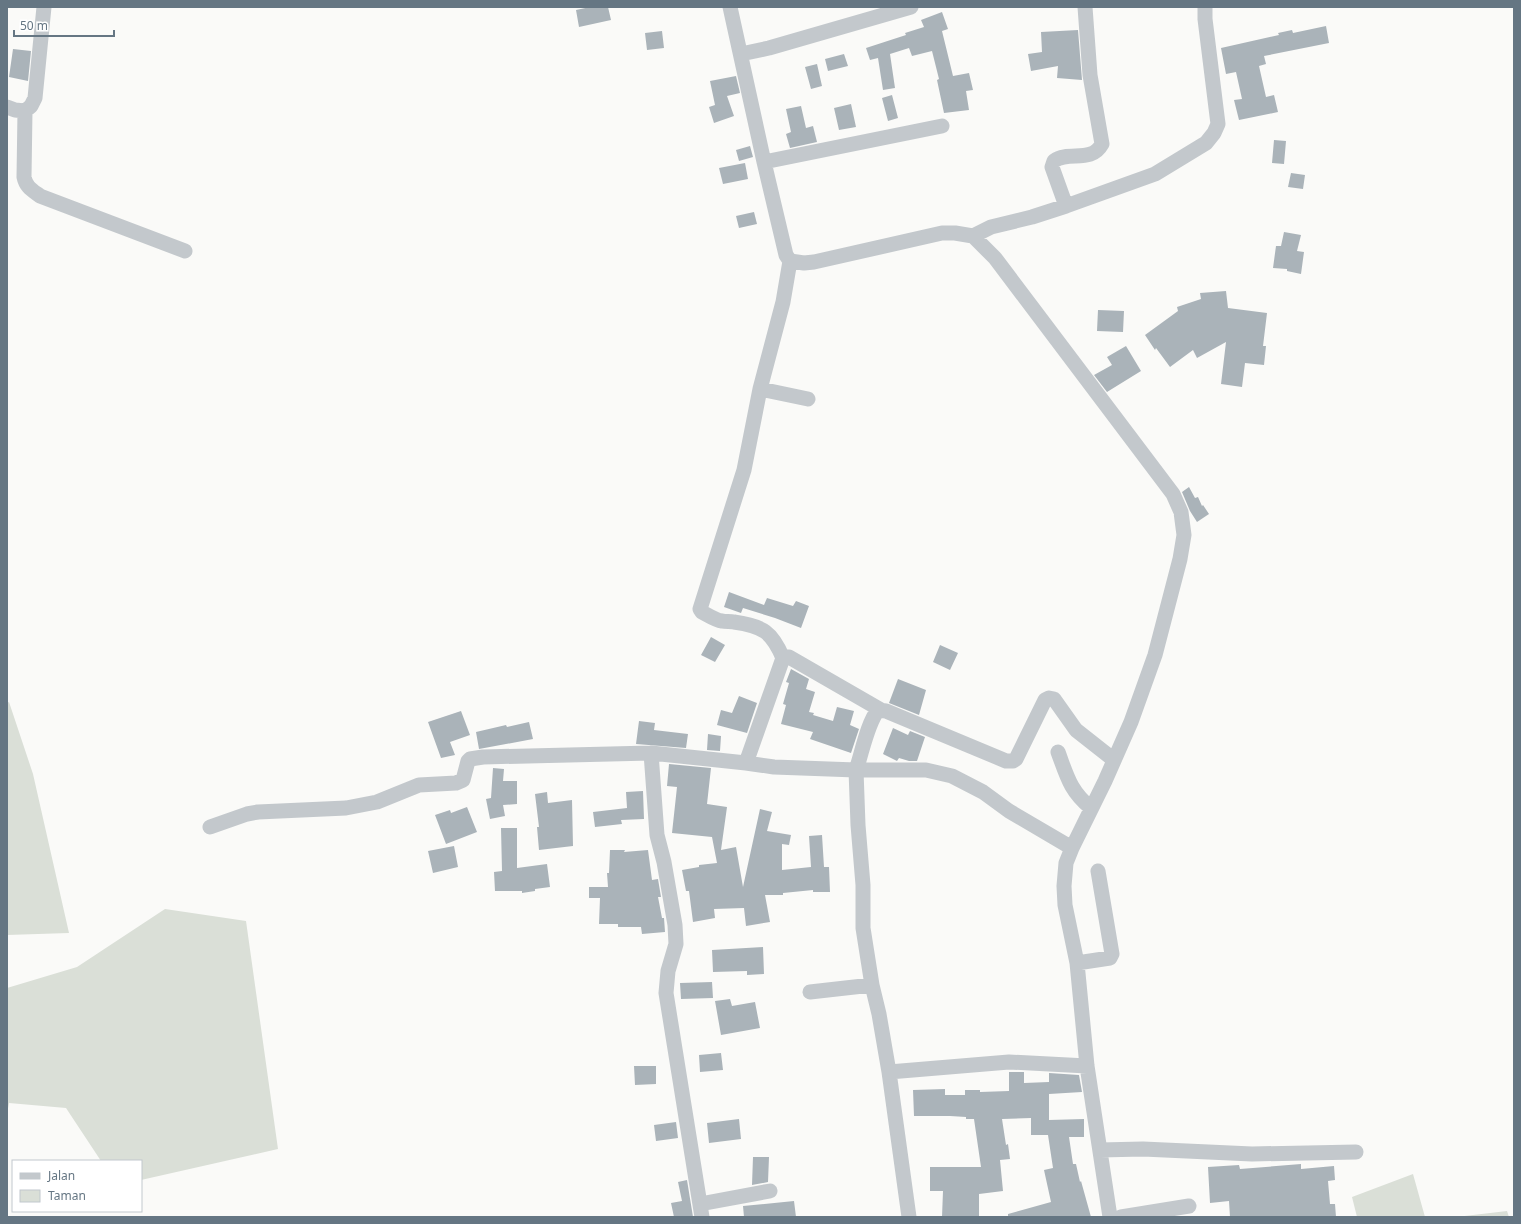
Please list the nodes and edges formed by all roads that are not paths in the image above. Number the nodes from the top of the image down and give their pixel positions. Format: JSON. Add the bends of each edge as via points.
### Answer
{"nodes":[{"id":1,"x":44,"y":7,"type":"edge"},
{"id":2,"x":730,"y":7,"type":"edge"},
{"id":3,"x":912,"y":7,"type":"edge"},
{"id":4,"x":1085,"y":7,"type":"edge"},
{"id":5,"x":1205,"y":7,"type":"edge"},
{"id":6,"x":741,"y":54,"type":"junction"},
{"id":7,"x":7,"y":106,"type":"edge"},
{"id":8,"x":25,"y":111,"type":"junction"},
{"id":9,"x":942,"y":126,"type":"dead end"},
{"id":10,"x":764,"y":162,"type":"junction"},
{"id":11,"x":1066,"y":206,"type":"junction"},
{"id":12,"x":973,"y":236,"type":"junction"},
{"id":13,"x":185,"y":251,"type":"dead end"},
{"id":14,"x":790,"y":262,"type":"junction"},
{"id":15,"x":760,"y":390,"type":"junction"},
{"id":16,"x":808,"y":399,"type":"dead end"},
{"id":17,"x":783,"y":658,"type":"junction"},
{"id":18,"x":881,"y":710,"type":"junction"},
{"id":19,"x":1058,"y":752,"type":"dead end"},
{"id":20,"x":651,"y":753,"type":"junction"},
{"id":21,"x":1114,"y":760,"type":"junction"},
{"id":22,"x":746,"y":763,"type":"junction"},
{"id":23,"x":856,"y":770,"type":"junction"},
{"id":24,"x":1091,"y":808,"type":"junction"},
{"id":25,"x":210,"y":827,"type":"dead end"},
{"id":26,"x":1072,"y":848,"type":"junction"},
{"id":27,"x":1098,"y":871,"type":"dead end"},
{"id":28,"x":1077,"y":964,"type":"junction"},
{"id":29,"x":872,"y":985,"type":"junction"},
{"id":30,"x":810,"y":992,"type":"dead end"},
{"id":31,"x":1087,"y":1066,"type":"junction"},
{"id":32,"x":889,"y":1072,"type":"junction"},
{"id":33,"x":1100,"y":1150,"type":"junction"},
{"id":34,"x":1356,"y":1152,"type":"dead end"},
{"id":35,"x":770,"y":1191,"type":"dead end"},
{"id":36,"x":1189,"y":1206,"type":"dead end"},
{"id":37,"x":701,"y":1210,"type":"edge"},
{"id":38,"x":909,"y":1217,"type":"edge"},
{"id":39,"x":1110,"y":1217,"type":"edge"},
{"id":40,"x":1121,"y":1217,"type":"edge"}],
"edges":[{"from":1,"to":8,"type":"street","via":[[35,98]]},
{"from":2,"to":6,"type":"street"},
{"from":3,"to":6,"type":"street"},
{"from":4,"to":11,"type":"street","via":[[1090,75],[1102,144],[1098,151],[1088,156],[1059,157],[1054,161],[1052,167]]},
{"from":5,"to":11,"type":"street","via":[[1218,124],[1214,133],[1206,143],[1155,174]]},
{"from":6,"to":10,"type":"street"},
{"from":7,"to":8,"type":"street"},
{"from":8,"to":13,"type":"street","via":[[24,177],[30,189],[40,196]]},
{"from":9,"to":10,"type":"street"},
{"from":10,"to":14,"type":"street"},
{"from":11,"to":12,"type":"street","via":[[991,227]]},
{"from":12,"to":14,"type":"street","via":[[942,233],[814,262]]},
{"from":12,"to":21,"type":"street","via":[[995,258],[1174,494],[1181,512],[1184,536],[1180,560],[1155,655],[1131,722]]},
{"from":14,"to":15,"type":"street","via":[[783,302]]},
{"from":15,"to":16,"type":"street"},
{"from":15,"to":17,"type":"street","via":[[744,470],[700,609],[720,621],[752,625],[761,629],[771,636]]},
{"from":17,"to":18,"type":"street","via":[[789,657]]},
{"from":17,"to":22,"type":"street"},
{"from":18,"to":21,"type":"street","via":[[1006,761],[1013,761],[1046,700],[1054,699],[1076,730]]},
{"from":18,"to":23,"type":"street","via":[[876,712]]},
{"from":19,"to":24,"type":"street","via":[[1077,795]]},
{"from":20,"to":22,"type":"street"},
{"from":20,"to":25,"type":"street","via":[[470,759],[466,763],[463,780],[460,782],[419,786],[377,802],[346,808],[247,814]]},
{"from":20,"to":37,"type":"street","via":[[657,835],[676,925],[676,944],[668,971],[666,993]]},
{"from":21,"to":24,"type":"street"},
{"from":22,"to":23,"type":"street","via":[[774,767]]},
{"from":23,"to":26,"type":"street","via":[[926,770],[952,776],[983,792],[1023,820]]},
{"from":23,"to":29,"type":"street","via":[[863,928]]},
{"from":24,"to":26,"type":"street"},
{"from":26,"to":28,"type":"street","via":[[1066,863],[1064,886],[1065,906]]},
{"from":27,"to":28,"type":"street","via":[[1112,954],[1110,958]]},
{"from":28,"to":31,"type":"street"},
{"from":29,"to":30,"type":"street"},
{"from":29,"to":32,"type":"street"},
{"from":31,"to":32,"type":"street","via":[[1009,1062]]},
{"from":31,"to":33,"type":"street"},
{"from":32,"to":38,"type":"street"},
{"from":33,"to":34,"type":"street","via":[[1143,1149],[1252,1154]]},
{"from":33,"to":39,"type":"street"},
{"from":35,"to":37,"type":"street"},
{"from":36,"to":40,"type":"street"}]}
